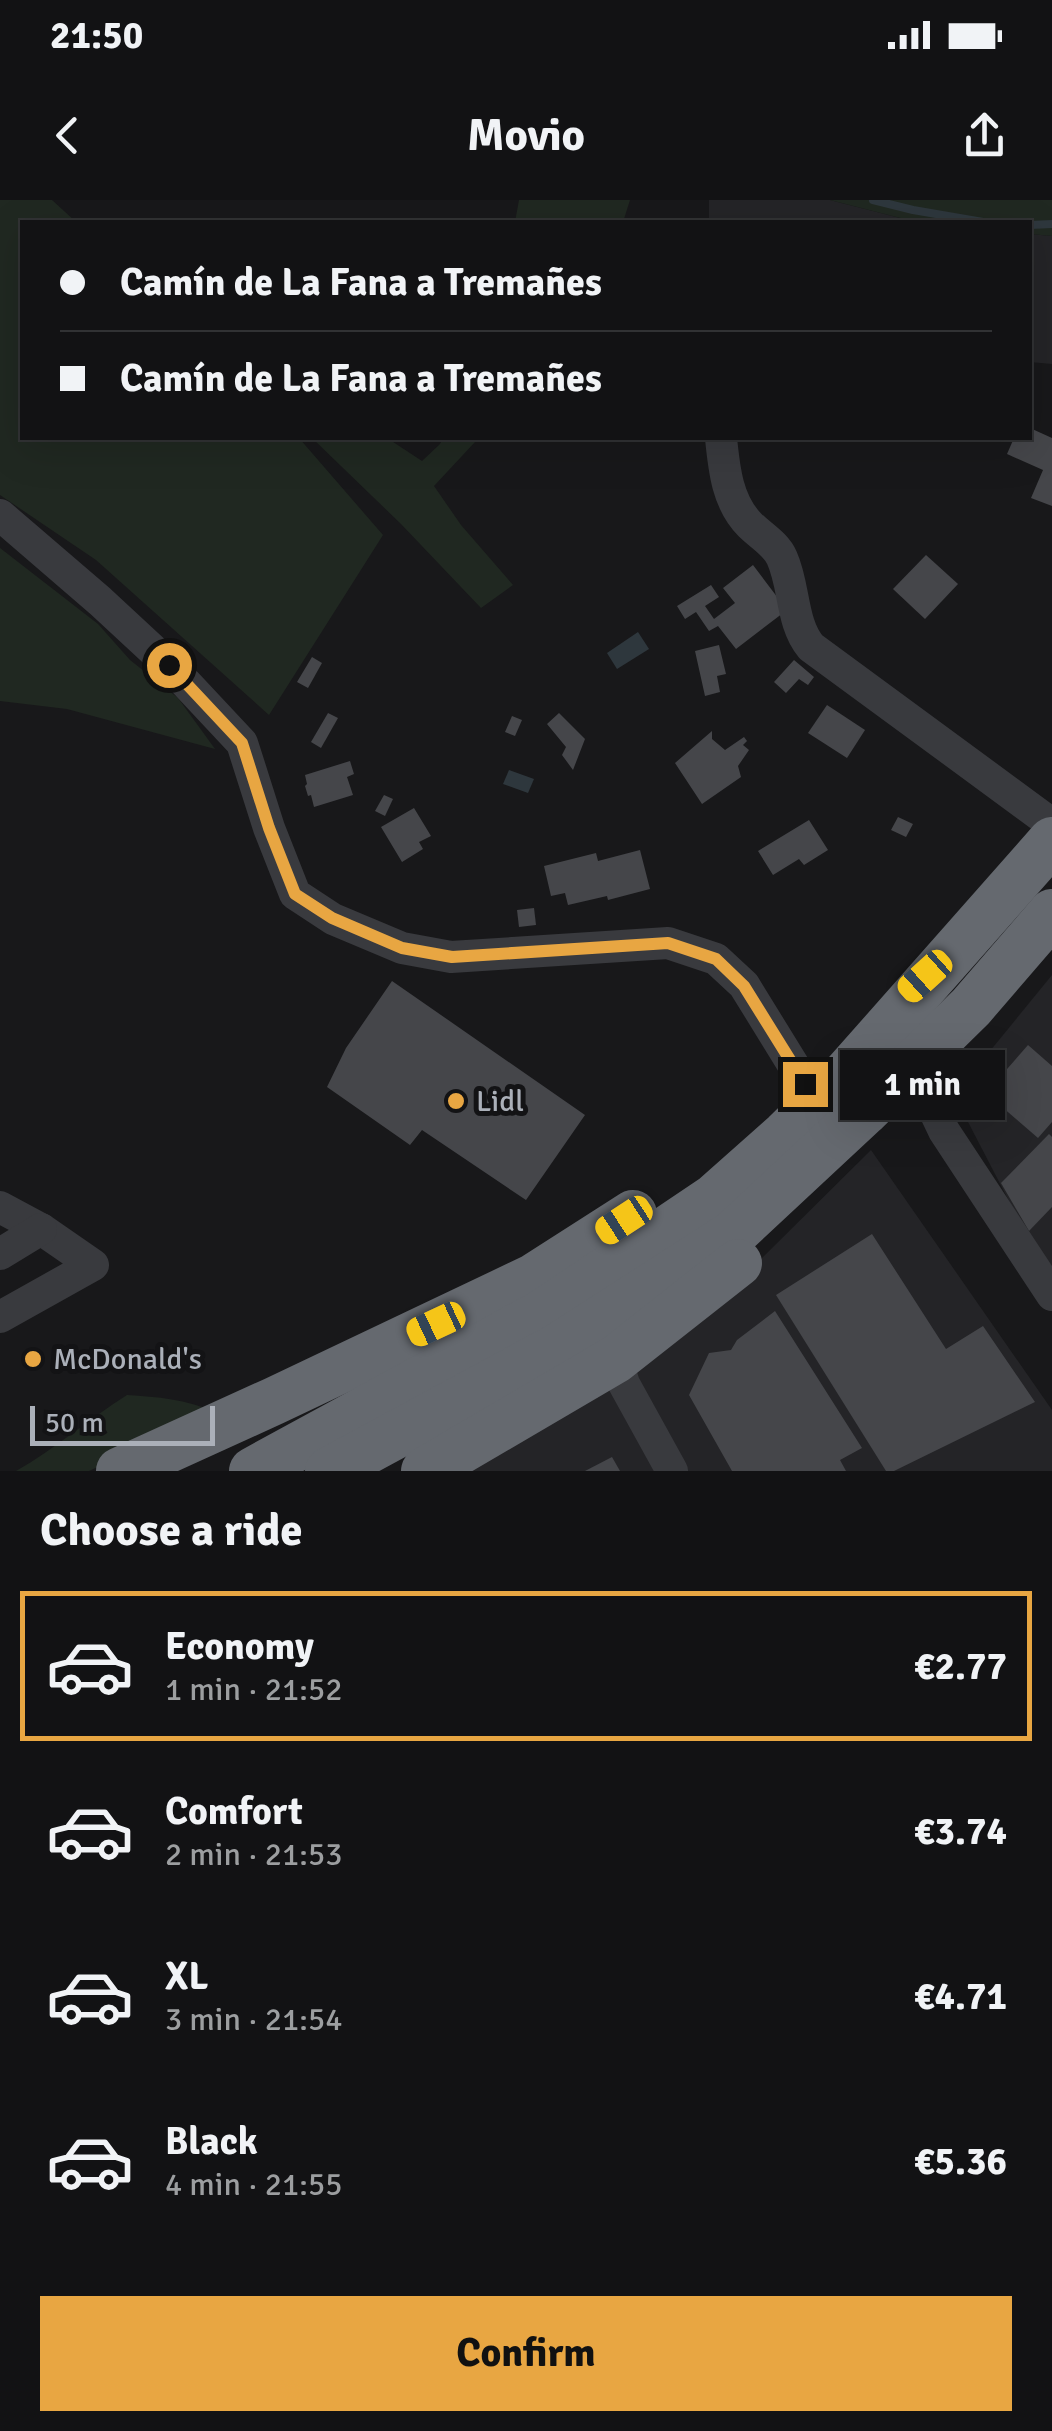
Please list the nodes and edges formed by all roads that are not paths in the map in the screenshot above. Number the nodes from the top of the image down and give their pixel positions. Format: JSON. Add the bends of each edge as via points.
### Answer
{"nodes":[{"id":1,"x":721,"y":440,"type":"edge"},
{"id":2,"x":0,"y":515,"type":"edge"},
{"id":3,"x":1052,"y":824,"type":"edge"},
{"id":4,"x":1052,"y":841,"type":"edge"},
{"id":5,"x":1052,"y":914,"type":"edge"},
{"id":6,"x":952,"y":952,"type":"junction"},
{"id":7,"x":972,"y":1007,"type":"junction"},
{"id":8,"x":933,"y":1064,"type":"junction"},
{"id":9,"x":805,"y":1084,"type":"junction"},
{"id":10,"x":0,"y":1207,"type":"edge"},
{"id":11,"x":41,"y":1229,"type":"junction"},
{"id":12,"x":0,"y":1254,"type":"edge"},
{"id":13,"x":1052,"y":1295,"type":"edge"},
{"id":14,"x":0,"y":1317,"type":"edge"},
{"id":15,"x":616,"y":1359,"type":"junction"},
{"id":16,"x":120,"y":1471,"type":"edge"},
{"id":17,"x":253,"y":1471,"type":"edge"},
{"id":18,"x":329,"y":1471,"type":"edge"},
{"id":19,"x":425,"y":1471,"type":"edge"},
{"id":20,"x":672,"y":1471,"type":"edge"}],
"edges":[{"from":1,"to":3,"type":"street","via":[[724,475],[740,515],[783,559],[802,636]]},
{"from":2,"to":9,"type":"street","via":[[169,665],[242,743],[295,894],[402,948],[452,957],[668,943],[716,959],[744,986]]},
{"from":4,"to":6,"type":"highway"},
{"from":5,"to":7,"type":"highway"},
{"from":6,"to":9,"type":"highway"},
{"from":6,"to":17,"type":"highway","via":[[840,1081],[714,1198],[544,1312]]},
{"from":7,"to":8,"type":"highway"},
{"from":7,"to":18,"type":"highway","via":[[732,1234],[558,1346]]},
{"from":8,"to":13,"type":"street","via":[[924,1091],[944,1131]]},
{"from":8,"to":15,"type":"highway","via":[[776,1234]]},
{"from":9,"to":16,"type":"highway","via":[[697,1174],[533,1278]]},
{"from":10,"to":11,"type":"street"},
{"from":11,"to":12,"type":"street"},
{"from":11,"to":14,"type":"street","via":[[94,1265]]},
{"from":15,"to":19,"type":"highway"},
{"from":15,"to":20,"type":"street"}]}
